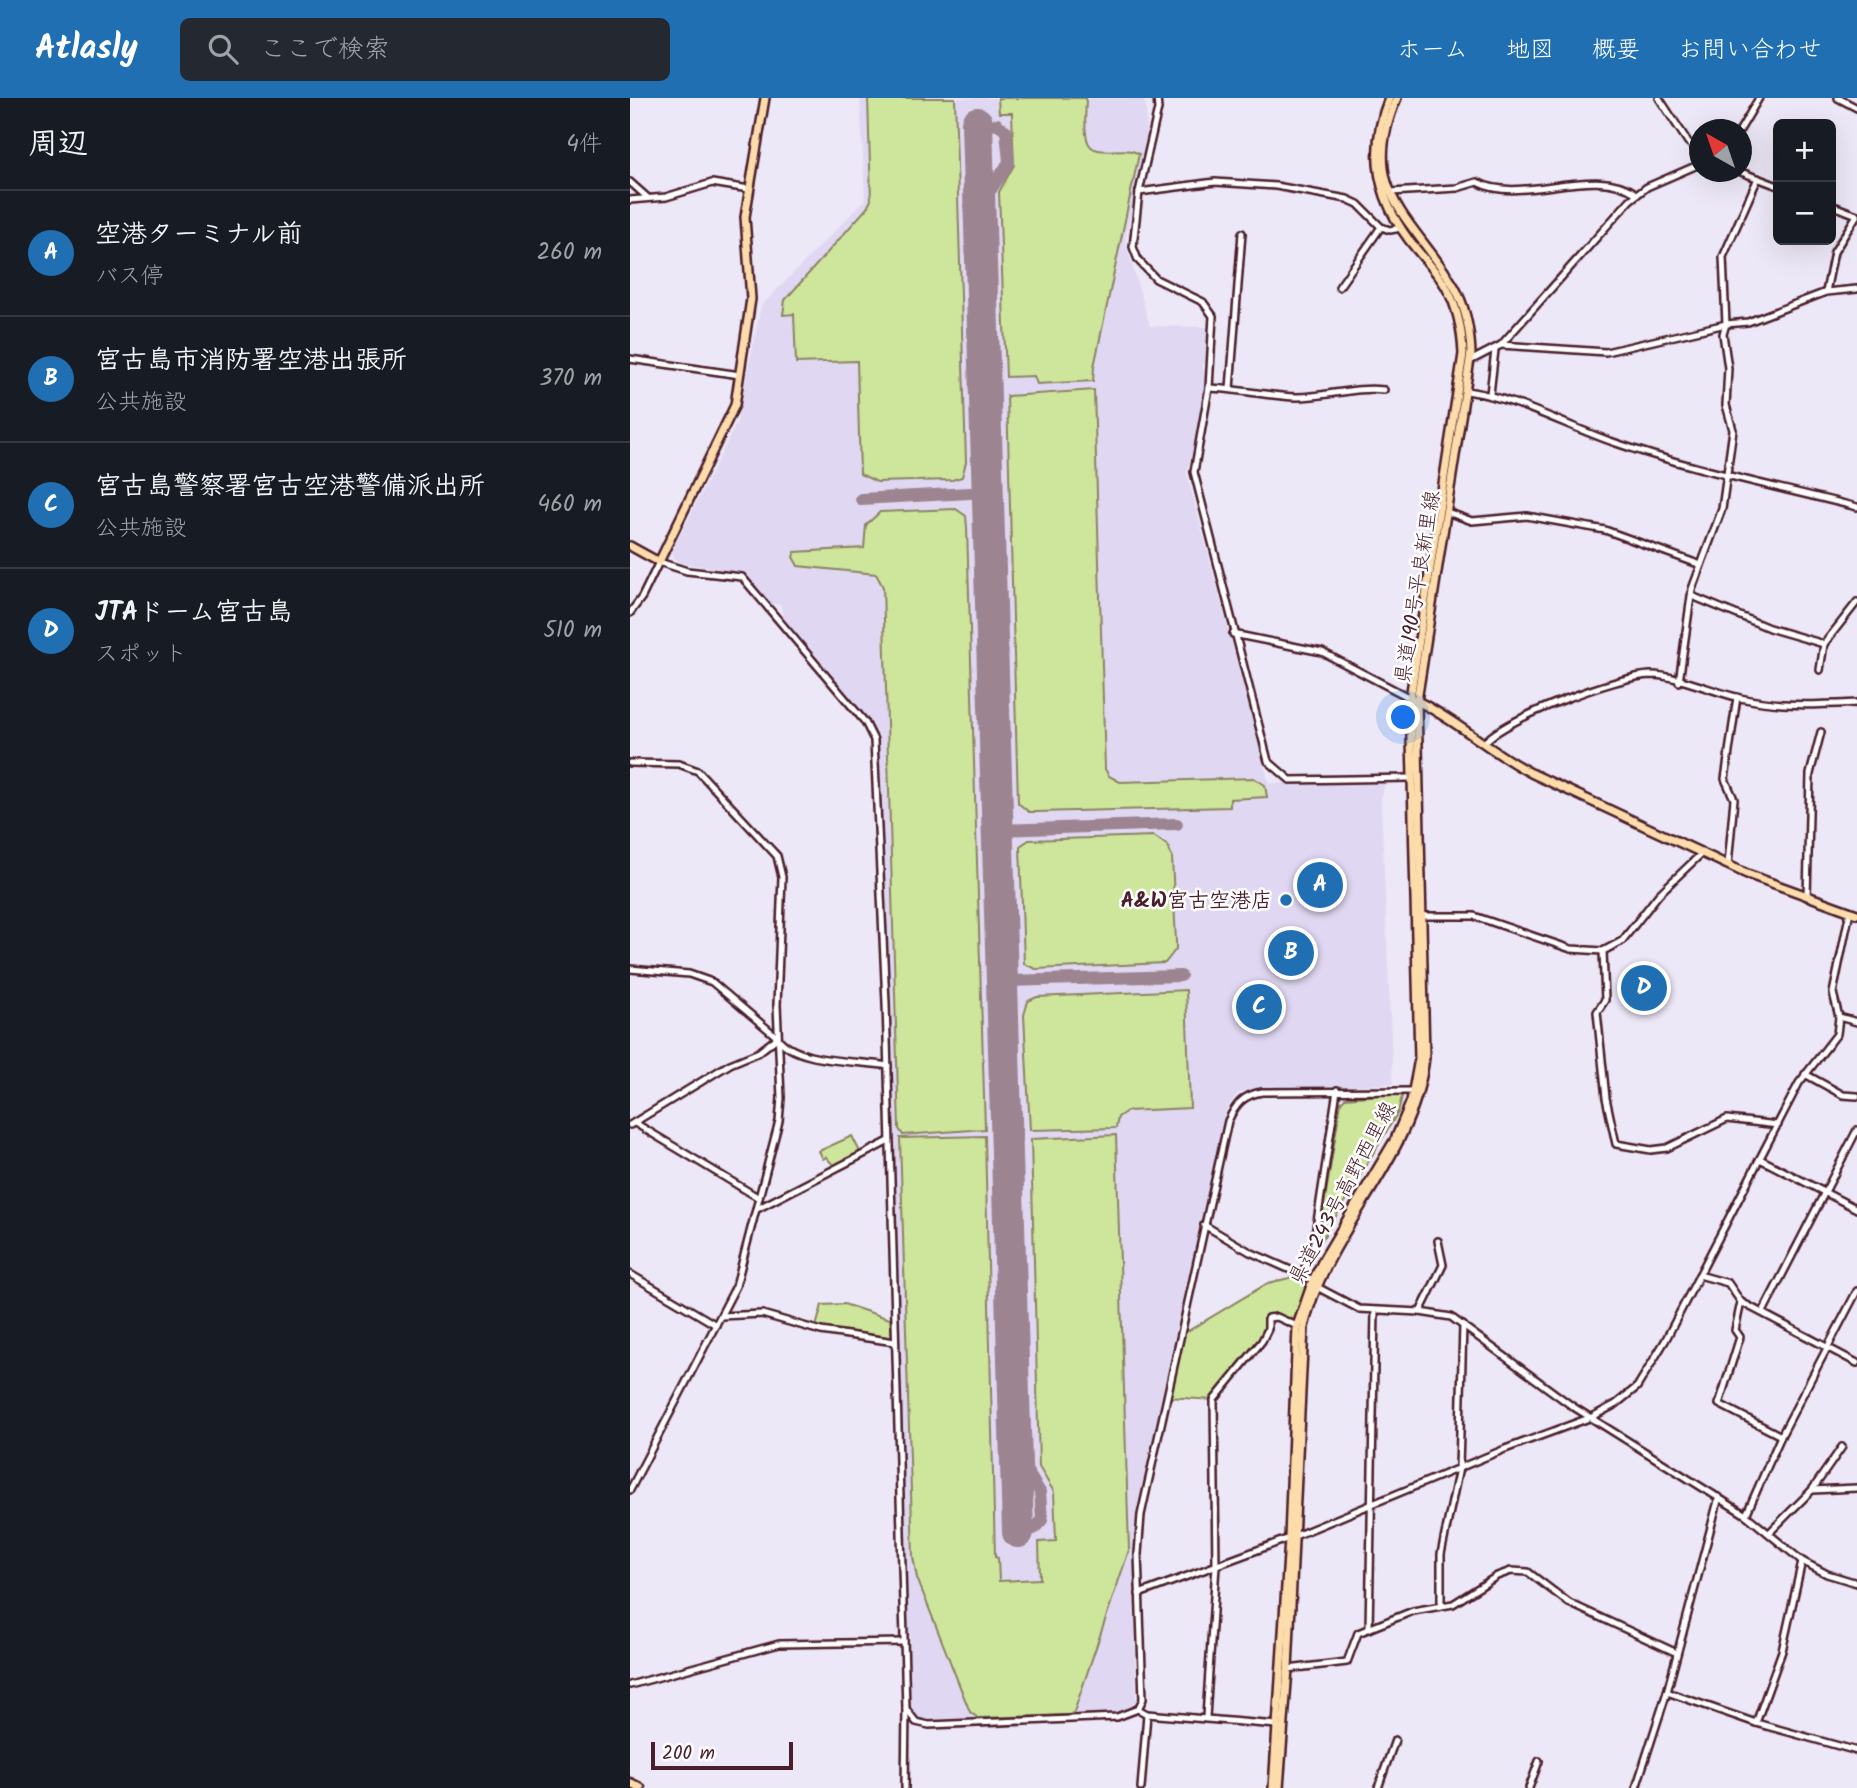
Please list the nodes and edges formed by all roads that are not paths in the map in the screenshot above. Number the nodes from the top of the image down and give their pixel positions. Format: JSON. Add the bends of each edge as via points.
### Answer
{"nodes":[{"id":1,"x":765,"y":98,"type":"edge"},
{"id":2,"x":1157,"y":98,"type":"edge"},
{"id":3,"x":1389,"y":98,"type":"edge"},
{"id":4,"x":1396,"y":98,"type":"edge"},
{"id":5,"x":1659,"y":98,"type":"edge"},
{"id":6,"x":1759,"y":98,"type":"edge"},
{"id":7,"x":1838,"y":98,"type":"edge"},
{"id":8,"x":1857,"y":108,"type":"edge"},
{"id":9,"x":1747,"y":119,"type":"edge"},
{"id":10,"x":1689,"y":143,"type":"edge"},
{"id":11,"x":1689,"y":169,"type":"edge"},
{"id":12,"x":1752,"y":176,"type":"edge"},
{"id":13,"x":1758,"y":178,"type":"junction"},
{"id":14,"x":630,"y":182,"type":"edge"},
{"id":15,"x":1773,"y":184,"type":"edge"},
{"id":16,"x":750,"y":189,"type":"junction"},
{"id":17,"x":1139,"y":192,"type":"junction"},
{"id":18,"x":1391,"y":192,"type":"junction"},
{"id":19,"x":1637,"y":194,"type":"junction"},
{"id":20,"x":648,"y":198,"type":"junction"},
{"id":21,"x":630,"y":200,"type":"edge"},
{"id":22,"x":1836,"y":207,"type":"edge"},
{"id":23,"x":1857,"y":215,"type":"edge"},
{"id":24,"x":1381,"y":226,"type":"junction"},
{"id":25,"x":1401,"y":228,"type":"junction"},
{"id":26,"x":1242,"y":233,"type":"dead end"},
{"id":27,"x":1339,"y":287,"type":"dead end"},
{"id":28,"x":1857,"y":289,"type":"edge"},
{"id":29,"x":1826,"y":292,"type":"junction"},
{"id":30,"x":1726,"y":324,"type":"junction"},
{"id":31,"x":1501,"y":345,"type":"junction"},
{"id":32,"x":1495,"y":350,"type":"junction"},
{"id":33,"x":630,"y":359,"type":"edge"},
{"id":34,"x":1466,"y":362,"type":"junction"},
{"id":35,"x":740,"y":375,"type":"junction"},
{"id":36,"x":1209,"y":388,"type":"junction"},
{"id":37,"x":1230,"y":389,"type":"junction"},
{"id":38,"x":1384,"y":390,"type":"dead end"},
{"id":39,"x":1467,"y":391,"type":"junction"},
{"id":40,"x":1490,"y":394,"type":"junction"},
{"id":41,"x":1727,"y":478,"type":"junction"},
{"id":42,"x":1857,"y":507,"type":"edge"},
{"id":43,"x":1447,"y":512,"type":"junction"},
{"id":44,"x":630,"y":546,"type":"edge"},
{"id":45,"x":659,"y":562,"type":"junction"},
{"id":46,"x":1701,"y":565,"type":"junction"},
{"id":47,"x":1692,"y":596,"type":"junction"},
{"id":48,"x":1857,"y":602,"type":"edge"},
{"id":49,"x":630,"y":613,"type":"edge"},
{"id":50,"x":1233,"y":634,"type":"junction"},
{"id":51,"x":1824,"y":644,"type":"junction"},
{"id":52,"x":1820,"y":670,"type":"dead end"},
{"id":53,"x":1679,"y":682,"type":"junction"},
{"id":54,"x":1737,"y":697,"type":"junction"},
{"id":55,"x":1414,"y":700,"type":"junction"},
{"id":56,"x":1857,"y":703,"type":"edge"},
{"id":57,"x":1821,"y":732,"type":"dead end"},
{"id":58,"x":1484,"y":743,"type":"junction"},
{"id":59,"x":630,"y":763,"type":"edge"},
{"id":60,"x":1410,"y":778,"type":"junction"},
{"id":61,"x":1701,"y":854,"type":"junction"},
{"id":62,"x":1728,"y":865,"type":"junction"},
{"id":63,"x":1807,"y":897,"type":"junction"},
{"id":64,"x":1853,"y":912,"type":"edge"},
{"id":65,"x":1424,"y":916,"type":"junction"},
{"id":66,"x":1603,"y":951,"type":"junction"},
{"id":67,"x":630,"y":969,"type":"edge"},
{"id":68,"x":1839,"y":1017,"type":"junction"},
{"id":69,"x":1857,"y":1023,"type":"edge"},
{"id":70,"x":777,"y":1037,"type":"junction"},
{"id":71,"x":888,"y":1066,"type":"junction"},
{"id":72,"x":1805,"y":1074,"type":"junction"},
{"id":73,"x":1337,"y":1090,"type":"junction"},
{"id":74,"x":1413,"y":1091,"type":"junction"},
{"id":75,"x":1857,"y":1096,"type":"edge"},
{"id":76,"x":633,"y":1124,"type":"edge"},
{"id":77,"x":1778,"y":1125,"type":"junction"},
{"id":78,"x":1857,"y":1130,"type":"edge"},
{"id":79,"x":889,"y":1141,"type":"junction"},
{"id":80,"x":1760,"y":1159,"type":"junction"},
{"id":81,"x":1825,"y":1193,"type":"junction"},
{"id":82,"x":759,"y":1198,"type":"junction"},
{"id":83,"x":757,"y":1209,"type":"junction"},
{"id":84,"x":1857,"y":1209,"type":"edge"},
{"id":85,"x":1204,"y":1225,"type":"junction"},
{"id":86,"x":1438,"y":1241,"type":"dead end"},
{"id":87,"x":630,"y":1274,"type":"edge"},
{"id":88,"x":1302,"y":1275,"type":"junction"},
{"id":89,"x":1699,"y":1275,"type":"junction"},
{"id":90,"x":1313,"y":1280,"type":"junction"},
{"id":91,"x":1317,"y":1287,"type":"junction"},
{"id":92,"x":1857,"y":1291,"type":"edge"},
{"id":93,"x":1741,"y":1302,"type":"junction"},
{"id":94,"x":1375,"y":1311,"type":"junction"},
{"id":95,"x":1420,"y":1312,"type":"junction"},
{"id":96,"x":1763,"y":1312,"type":"junction"},
{"id":97,"x":721,"y":1316,"type":"junction"},
{"id":98,"x":716,"y":1325,"type":"junction"},
{"id":99,"x":1463,"y":1325,"type":"junction"},
{"id":100,"x":1297,"y":1326,"type":"junction"},
{"id":101,"x":895,"y":1342,"type":"junction"},
{"id":102,"x":1828,"y":1349,"type":"junction"},
{"id":103,"x":1857,"y":1363,"type":"edge"},
{"id":104,"x":1592,"y":1417,"type":"junction"},
{"id":105,"x":1781,"y":1436,"type":"junction"},
{"id":106,"x":1842,"y":1447,"type":"dead end"},
{"id":107,"x":1459,"y":1468,"type":"junction"},
{"id":108,"x":1857,"y":1482,"type":"edge"},
{"id":109,"x":1857,"y":1488,"type":"edge"},
{"id":110,"x":630,"y":1490,"type":"edge"},
{"id":111,"x":1812,"y":1490,"type":"junction"},
{"id":112,"x":1719,"y":1497,"type":"junction"},
{"id":113,"x":1373,"y":1503,"type":"junction"},
{"id":114,"x":1746,"y":1515,"type":"junction"},
{"id":115,"x":1770,"y":1532,"type":"junction"},
{"id":116,"x":1292,"y":1538,"type":"junction"},
{"id":117,"x":1802,"y":1561,"type":"junction"},
{"id":118,"x":1216,"y":1566,"type":"junction"},
{"id":119,"x":1857,"y":1583,"type":"edge"},
{"id":120,"x":1139,"y":1594,"type":"junction"},
{"id":121,"x":1441,"y":1606,"type":"junction"},
{"id":122,"x":1369,"y":1629,"type":"junction"},
{"id":123,"x":904,"y":1642,"type":"junction"},
{"id":124,"x":1677,"y":1653,"type":"junction"},
{"id":125,"x":1288,"y":1670,"type":"junction"},
{"id":126,"x":630,"y":1685,"type":"edge"},
{"id":127,"x":1667,"y":1692,"type":"junction"},
{"id":128,"x":906,"y":1709,"type":"junction"},
{"id":129,"x":1138,"y":1709,"type":"junction"},
{"id":130,"x":1147,"y":1714,"type":"junction"},
{"id":131,"x":1206,"y":1717,"type":"junction"},
{"id":132,"x":1756,"y":1723,"type":"junction"},
{"id":133,"x":1281,"y":1726,"type":"junction"},
{"id":134,"x":1395,"y":1740,"type":"dead end"},
{"id":135,"x":1857,"y":1751,"type":"edge"},
{"id":136,"x":1539,"y":1761,"type":"dead end"},
{"id":137,"x":630,"y":1783,"type":"edge"},
{"id":138,"x":640,"y":1788,"type":"edge"},
{"id":139,"x":905,"y":1788,"type":"edge"},
{"id":140,"x":1141,"y":1788,"type":"edge"},
{"id":141,"x":1273,"y":1788,"type":"edge"},
{"id":142,"x":1279,"y":1788,"type":"edge"},
{"id":143,"x":1378,"y":1788,"type":"edge"},
{"id":144,"x":1529,"y":1788,"type":"edge"},
{"id":145,"x":1636,"y":1788,"type":"edge"}],
"edges":[{"from":1,"to":16,"type":"main road"},
{"from":2,"to":17,"type":"street"},
{"from":3,"to":25,"type":"main road","name":"県道190号平良新里線","via":[[1377,136],[1377,172],[1383,196]]},
{"from":4,"to":18,"type":"main road","name":"県道190号平良新里線","via":[[1384,148]]},
{"from":5,"to":10,"type":"street"},
{"from":6,"to":9,"type":"street"},
{"from":7,"to":8,"type":"street"},
{"from":11,"to":19,"type":"street"},
{"from":12,"to":13,"type":"street"},
{"from":13,"to":15,"type":"street"},
{"from":13,"to":30,"type":"street","via":[[1723,257]]},
{"from":14,"to":20,"type":"street"},
{"from":16,"to":20,"type":"street","via":[[712,183]]},
{"from":16,"to":35,"type":"main road","via":[[745,235],[751,299]]},
{"from":17,"to":24,"type":"street","via":[[1215,182],[1276,186],[1347,199]]},
{"from":17,"to":36,"type":"street","via":[[1133,247],[1139,260],[1156,279],[1203,302],[1213,316]]},
{"from":18,"to":19,"type":"street","via":[[1477,182],[1518,188],[1618,184]]},
{"from":18,"to":34,"type":"main road","name":"県道190号平良新里線","via":[[1403,218],[1454,287],[1467,317]]},
{"from":19,"to":31,"type":"street"},
{"from":20,"to":21,"type":"street"},
{"from":22,"to":23,"type":"street"},
{"from":23,"to":29,"type":"street","via":[[1834,253]]},
{"from":24,"to":25,"type":"street"},
{"from":24,"to":27,"type":"street"},
{"from":25,"to":34,"type":"main road","name":"県道190号平良新里線","via":[[1452,300]]},
{"from":26,"to":37,"type":"street"},
{"from":28,"to":29,"type":"street"},
{"from":29,"to":30,"type":"street","via":[[1769,316]]},
{"from":30,"to":31,"type":"street","via":[[1606,352]]},
{"from":30,"to":41,"type":"street","via":[[1726,405],[1733,423]]},
{"from":31,"to":32,"type":"street"},
{"from":32,"to":34,"type":"street"},
{"from":32,"to":40,"type":"street"},
{"from":33,"to":35,"type":"street"},
{"from":34,"to":39,"type":"main road","name":"県道190号平良新里線"},
{"from":34,"to":55,"type":"main road","name":"県道190号平良新里線"},
{"from":35,"to":45,"type":"main road","via":[[731,417]]},
{"from":36,"to":37,"type":"street"},
{"from":36,"to":50,"type":"street","via":[[1194,472]]},
{"from":37,"to":38,"type":"street","via":[[1297,397]]},
{"from":39,"to":40,"type":"street"},
{"from":39,"to":43,"type":"main road","name":"県道190号平良新里線"},
{"from":40,"to":41,"type":"street","via":[[1611,442]]},
{"from":41,"to":42,"type":"street"},
{"from":41,"to":46,"type":"street","via":[[1720,519]]},
{"from":43,"to":46,"type":"street","via":[[1472,521],[1527,516],[1605,530]]},
{"from":43,"to":55,"type":"main road","name":"県道190号平良新里線"},
{"from":44,"to":45,"type":"main road"},
{"from":45,"to":49,"type":"street"},
{"from":45,"to":71,"type":"street","via":[[687,571],[742,577],[871,732],[877,758]]},
{"from":46,"to":47,"type":"street"},
{"from":47,"to":51,"type":"street","via":[[1769,628]]},
{"from":47,"to":53,"type":"street"},
{"from":48,"to":51,"type":"street"},
{"from":50,"to":55,"type":"street","via":[[1322,652]]},
{"from":50,"to":60,"type":"street","via":[[1268,761],[1279,774],[1307,781]]},
{"from":51,"to":52,"type":"street"},
{"from":53,"to":54,"type":"street"},
{"from":53,"to":58,"type":"street","via":[[1653,675],[1625,679],[1514,720]]},
{"from":54,"to":56,"type":"street","via":[[1784,707]]},
{"from":54,"to":62,"type":"street","via":[[1725,779],[1734,799]]},
{"from":55,"to":58,"type":"main road","name":"県道190号平良新里線","via":[[1447,716]]},
{"from":55,"to":60,"type":"main road","name":"県道243号高野西里線"},
{"from":55,"to":65,"type":"main road","name":"県道243号高野西里線"},
{"from":57,"to":63,"type":"street","via":[[1810,774]]},
{"from":58,"to":61,"type":"main road","name":"県道190号平良新里線","via":[[1531,773]]},
{"from":59,"to":70,"type":"street","via":[[679,764],[698,771],[777,856],[782,877]]},
{"from":60,"to":74,"type":"main road","name":"県道243号高野西里線","via":[[1420,1034]]},
{"from":61,"to":62,"type":"main road","name":"県道190号平良新里線"},
{"from":61,"to":66,"type":"street","via":[[1659,894],[1622,941]]},
{"from":62,"to":63,"type":"main road","name":"県道190号平良新里線"},
{"from":63,"to":64,"type":"main road","name":"県道190号平良新里線"},
{"from":64,"to":68,"type":"street","via":[[1833,993]]},
{"from":65,"to":66,"type":"street","via":[[1474,916],[1571,949]]},
{"from":65,"to":91,"type":"main road","name":"県道243号高野西里線","via":[[1425,1057],[1417,1104],[1401,1142]]},
{"from":66,"to":77,"type":"street","via":[[1605,1000],[1597,1012],[1616,1144],[1667,1148],[1727,1119]]},
{"from":67,"to":70,"type":"street","via":[[689,974],[712,982]]},
{"from":68,"to":69,"type":"street"},
{"from":68,"to":72,"type":"street","via":[[1837,1034]]},
{"from":70,"to":71,"type":"street","via":[[783,1046],[806,1057]]},
{"from":70,"to":76,"type":"street","via":[[759,1052],[730,1064]]},
{"from":70,"to":82,"type":"street","via":[[781,1108]]},
{"from":71,"to":79,"type":"street"},
{"from":72,"to":75,"type":"street","via":[[1843,1095]]},
{"from":72,"to":77,"type":"street"},
{"from":73,"to":74,"type":"street"},
{"from":73,"to":85,"type":"street","via":[[1262,1092],[1236,1104]]},
{"from":73,"to":88,"type":"street","via":[[1313,1248]]},
{"from":74,"to":90,"type":"main road","name":"県道243号高野西里線","via":[[1395,1139]]},
{"from":76,"to":82,"type":"street"},
{"from":77,"to":80,"type":"street"},
{"from":78,"to":81,"type":"street"},
{"from":79,"to":83,"type":"street"},
{"from":79,"to":101,"type":"street"},
{"from":80,"to":81,"type":"street"},
{"from":80,"to":89,"type":"street"},
{"from":81,"to":84,"type":"street"},
{"from":81,"to":96,"type":"street"},
{"from":82,"to":83,"type":"street"},
{"from":83,"to":97,"type":"street","via":[[736,1286]]},
{"from":85,"to":88,"type":"street"},
{"from":85,"to":120,"type":"street","via":[[1141,1516]]},
{"from":86,"to":95,"type":"street","via":[[1443,1265]]},
{"from":87,"to":98,"type":"street"},
{"from":88,"to":90,"type":"street"},
{"from":89,"to":93,"type":"street","via":[[1728,1283]]},
{"from":89,"to":104,"type":"street","via":[[1648,1374],[1625,1397]]},
{"from":90,"to":91,"type":"street"},
{"from":90,"to":100,"type":"main road","name":"県道243号高野西里線"},
{"from":91,"to":94,"type":"street","via":[[1359,1309]]},
{"from":91,"to":116,"type":"main road","name":"県道243号高野西里線","via":[[1301,1346]]},
{"from":92,"to":102,"type":"street"},
{"from":93,"to":96,"type":"street"},
{"from":93,"to":105,"type":"street","via":[[1735,1329],[1740,1338],[1719,1404]]},
{"from":94,"to":95,"type":"street"},
{"from":94,"to":113,"type":"street"},
{"from":95,"to":99,"type":"street","via":[[1443,1314]]},
{"from":96,"to":102,"type":"street"},
{"from":97,"to":98,"type":"street"},
{"from":97,"to":101,"type":"street","via":[[762,1314],[821,1331]]},
{"from":98,"to":110,"type":"street"},
{"from":99,"to":104,"type":"street"},
{"from":99,"to":107,"type":"street"},
{"from":100,"to":116,"type":"main road","name":"県道243号高野西里線"},
{"from":100,"to":118,"type":"street","via":[[1268,1318],[1262,1341],[1214,1401]]},
{"from":101,"to":123,"type":"street"},
{"from":102,"to":103,"type":"street"},
{"from":102,"to":105,"type":"street"},
{"from":104,"to":107,"type":"street"},
{"from":104,"to":112,"type":"street"},
{"from":105,"to":114,"type":"street"},
{"from":106,"to":111,"type":"street"},
{"from":107,"to":113,"type":"street"},
{"from":107,"to":121,"type":"street","via":[[1441,1554]]},
{"from":108,"to":109,"type":"street"},
{"from":109,"to":111,"type":"street"},
{"from":111,"to":115,"type":"street"},
{"from":112,"to":114,"type":"street"},
{"from":112,"to":124,"type":"street"},
{"from":113,"to":116,"type":"street"},
{"from":113,"to":122,"type":"street"},
{"from":114,"to":115,"type":"street"},
{"from":115,"to":117,"type":"street"},
{"from":116,"to":118,"type":"street"},
{"from":116,"to":125,"type":"main road","name":"県道243号高野西里線"},
{"from":116,"to":133,"type":"main road","name":"県道243号高野西里線"},
{"from":117,"to":119,"type":"street"},
{"from":117,"to":132,"type":"street","via":[[1782,1651]]},
{"from":118,"to":120,"type":"street"},
{"from":118,"to":131,"type":"street"},
{"from":120,"to":129,"type":"street","via":[[1143,1699]]},
{"from":121,"to":122,"type":"street","via":[[1413,1611]]},
{"from":121,"to":124,"type":"street","via":[[1497,1576],[1528,1572],[1569,1603]]},
{"from":122,"to":125,"type":"street","via":[[1358,1633],[1347,1662]]},
{"from":123,"to":126,"type":"street","via":[[779,1644]]},
{"from":123,"to":128,"type":"street"},
{"from":124,"to":127,"type":"street"},
{"from":125,"to":133,"type":"main road","name":"県道243号高野西里線"},
{"from":127,"to":132,"type":"street"},
{"from":127,"to":145,"type":"street"},
{"from":128,"to":129,"type":"street","via":[[916,1722],[929,1725],[1117,1717]]},
{"from":128,"to":139,"type":"street"},
{"from":129,"to":130,"type":"street"},
{"from":130,"to":131,"type":"street"},
{"from":130,"to":140,"type":"street"},
{"from":131,"to":133,"type":"street"},
{"from":132,"to":135,"type":"street"},
{"from":133,"to":141,"type":"main road","name":"県道243号高野西里線"},
{"from":133,"to":142,"type":"main road","name":"県道243号高野西里線"},
{"from":134,"to":143,"type":"street"},
{"from":136,"to":144,"type":"street"},
{"from":137,"to":138,"type":"highway"}]}
